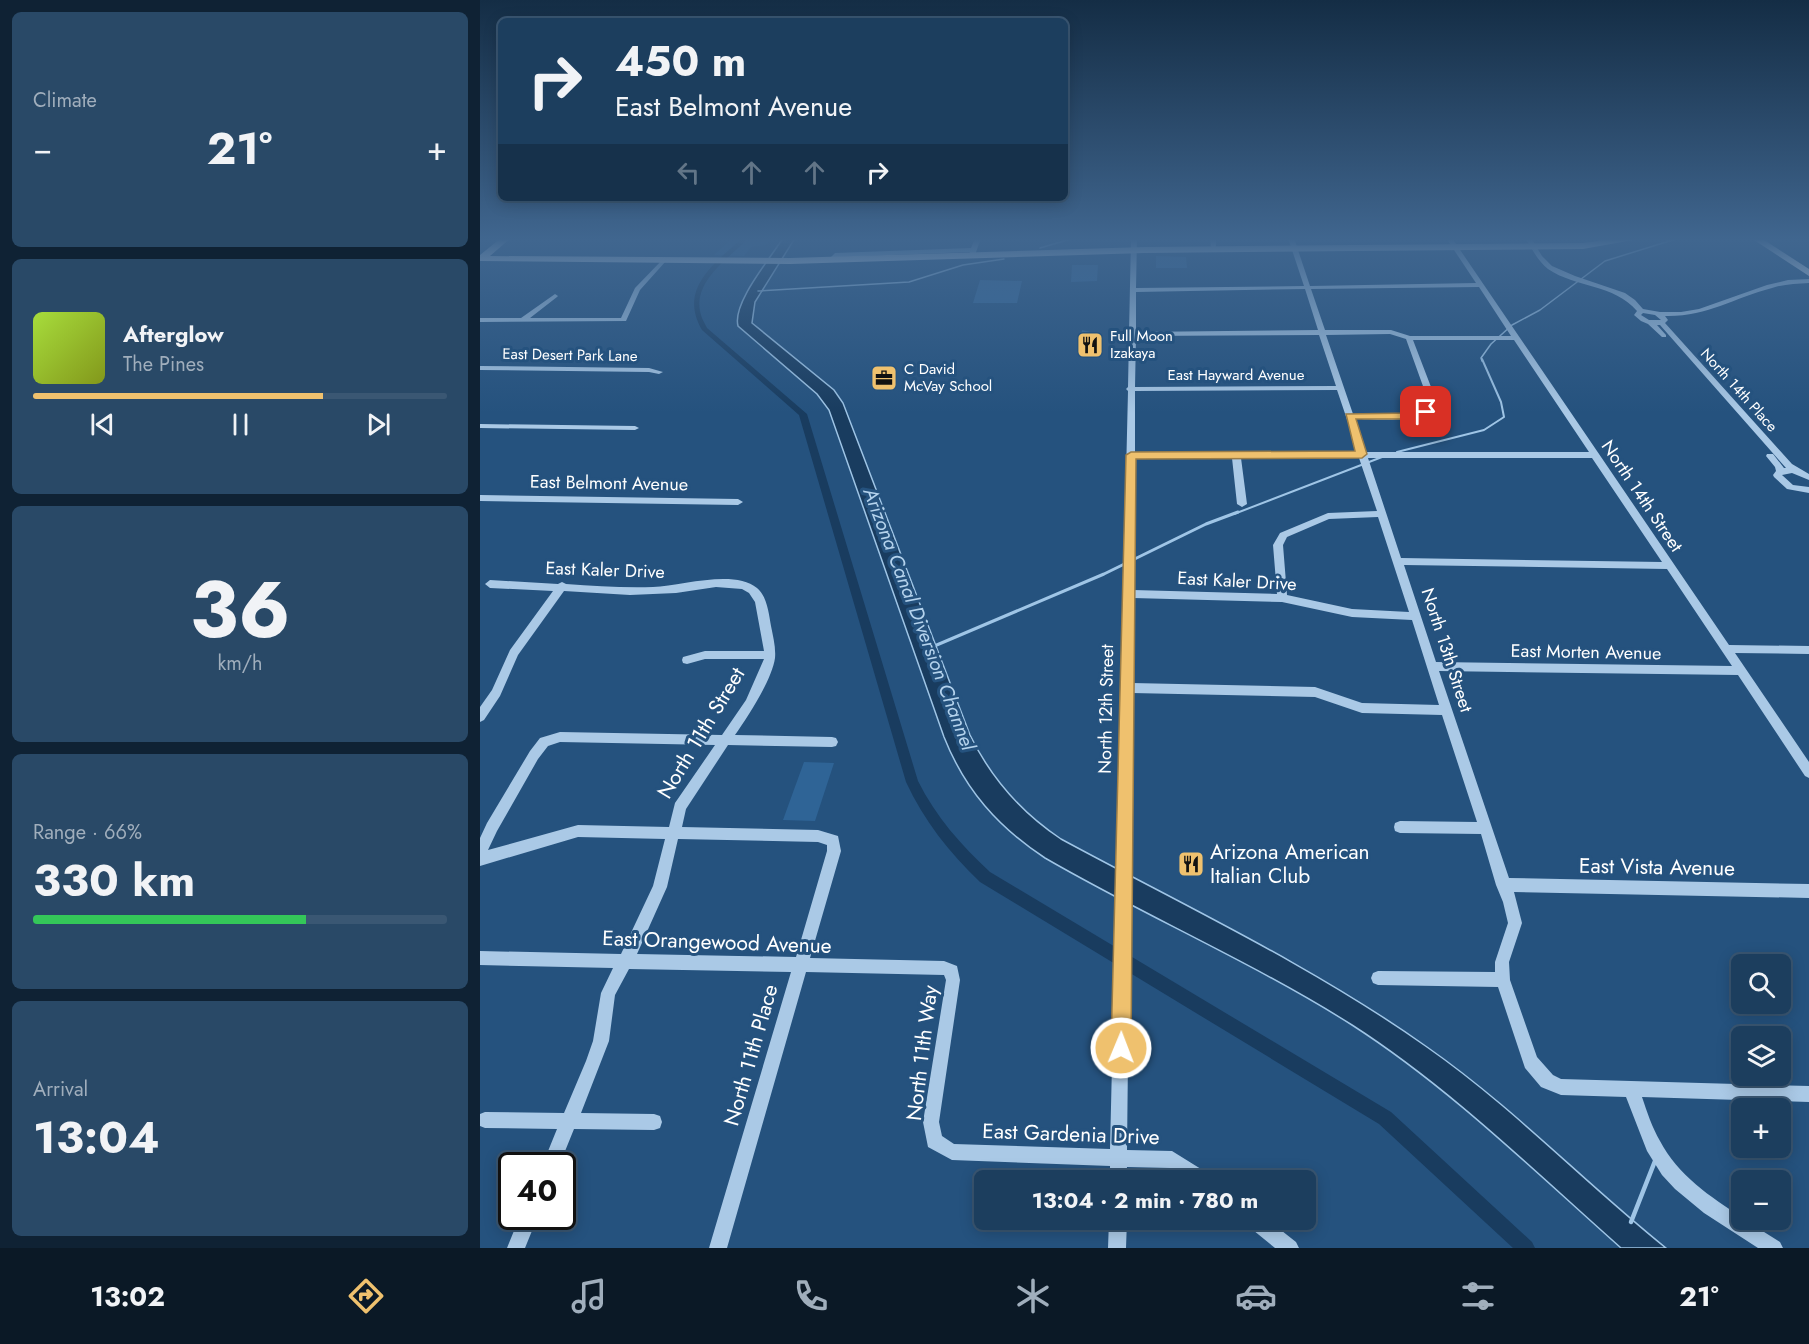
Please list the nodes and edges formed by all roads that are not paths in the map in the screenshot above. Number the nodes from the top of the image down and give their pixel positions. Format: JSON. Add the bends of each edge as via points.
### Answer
{"nodes":[{"id":1,"x":555,"y":296,"type":"dead end"},
{"id":2,"x":636,"y":296,"type":"edge"},
{"id":3,"x":1133,"y":296,"type":"edge"},
{"id":4,"x":1310,"y":296,"type":"edge"},
{"id":5,"x":1487,"y":296,"type":"edge"},
{"id":6,"x":1624,"y":296,"type":"edge"},
{"id":7,"x":1631,"y":296,"type":"edge"},
{"id":8,"x":1754,"y":296,"type":"edge"},
{"id":9,"x":1641,"y":311,"type":"junction"},
{"id":10,"x":1651,"y":311,"type":"junction"},
{"id":11,"x":1663,"y":319,"type":"junction"},
{"id":12,"x":480,"y":320,"type":"edge"},
{"id":13,"x":523,"y":321,"type":"junction"},
{"id":14,"x":1650,"y":322,"type":"junction"},
{"id":15,"x":1322,"y":333,"type":"junction"},
{"id":16,"x":1131,"y":334,"type":"junction"},
{"id":17,"x":1406,"y":336,"type":"junction"},
{"id":18,"x":1515,"y":338,"type":"junction"},
{"id":19,"x":480,"y":368,"type":"edge"},
{"id":20,"x":659,"y":372,"type":"dead end"},
{"id":21,"x":1341,"y":388,"type":"junction"},
{"id":22,"x":1130,"y":389,"type":"junction"},
{"id":23,"x":1350,"y":416,"type":"junction"},
{"id":24,"x":480,"y":426,"type":"edge"},
{"id":25,"x":635,"y":428,"type":"dead end"},
{"id":26,"x":1362,"y":454,"type":"junction"},
{"id":27,"x":1131,"y":455,"type":"junction"},
{"id":28,"x":1236,"y":455,"type":"junction"},
{"id":29,"x":1594,"y":455,"type":"junction"},
{"id":30,"x":1780,"y":471,"type":"junction"},
{"id":31,"x":1799,"y":472,"type":"junction"},
{"id":32,"x":1809,"y":477,"type":"edge"},
{"id":33,"x":1795,"y":489,"type":"junction"},
{"id":34,"x":1809,"y":490,"type":"edge"},
{"id":35,"x":480,"y":498,"type":"edge"},
{"id":36,"x":1809,"y":499,"type":"edge"},
{"id":37,"x":738,"y":502,"type":"dead end"},
{"id":38,"x":1242,"y":504,"type":"dead end"},
{"id":39,"x":1381,"y":514,"type":"junction"},
{"id":40,"x":1397,"y":561,"type":"junction"},
{"id":41,"x":1670,"y":566,"type":"junction"},
{"id":42,"x":490,"y":584,"type":"dead end"},
{"id":43,"x":562,"y":586,"type":"junction"},
{"id":44,"x":1129,"y":594,"type":"junction"},
{"id":45,"x":1282,"y":598,"type":"junction"},
{"id":46,"x":1415,"y":616,"type":"junction"},
{"id":47,"x":1726,"y":649,"type":"junction"},
{"id":48,"x":1809,"y":650,"type":"edge"},
{"id":49,"x":770,"y":655,"type":"junction"},
{"id":50,"x":687,"y":660,"type":"dead end"},
{"id":51,"x":1431,"y":666,"type":"junction"},
{"id":52,"x":1741,"y":671,"type":"junction"},
{"id":53,"x":1127,"y":688,"type":"junction"},
{"id":54,"x":1445,"y":710,"type":"junction"},
{"id":55,"x":480,"y":717,"type":"edge"},
{"id":56,"x":726,"y":740,"type":"junction"},
{"id":57,"x":832,"y":742,"type":"dead end"},
{"id":58,"x":1809,"y":772,"type":"edge"},
{"id":59,"x":1400,"y":827,"type":"dead end"},
{"id":60,"x":1484,"y":828,"type":"junction"},
{"id":61,"x":673,"y":833,"type":"junction"},
{"id":62,"x":480,"y":853,"type":"edge"},
{"id":63,"x":480,"y":858,"type":"edge"},
{"id":64,"x":1503,"y":885,"type":"junction"},
{"id":65,"x":1809,"y":891,"type":"edge"},
{"id":66,"x":480,"y":958,"type":"edge"},
{"id":67,"x":624,"y":961,"type":"junction"},
{"id":68,"x":799,"y":966,"type":"junction"},
{"id":69,"x":952,"y":971,"type":"joint"},
{"id":70,"x":1378,"y":978,"type":"dead end"},
{"id":71,"x":1503,"y":980,"type":"junction"},
{"id":72,"x":1631,"y":1089,"type":"junction"},
{"id":73,"x":1809,"y":1094,"type":"edge"},
{"id":74,"x":485,"y":1120,"type":"dead end"},
{"id":75,"x":569,"y":1121,"type":"junction"},
{"id":76,"x":654,"y":1122,"type":"dead end"},
{"id":77,"x":934,"y":1141,"type":"joint"},
{"id":78,"x":556,"y":1152,"type":"edge"},
{"id":79,"x":1119,"y":1159,"type":"junction"},
{"id":80,"x":1118,"y":1170,"type":"edge"},
{"id":81,"x":1188,"y":1170,"type":"edge"},
{"id":82,"x":523,"y":1230,"type":"edge"},
{"id":83,"x":1118,"y":1230,"type":"edge"},
{"id":84,"x":1267,"y":1230,"type":"edge"},
{"id":85,"x":516,"y":1248,"type":"edge"},
{"id":86,"x":718,"y":1248,"type":"edge"},
{"id":87,"x":1117,"y":1248,"type":"edge"},
{"id":88,"x":1290,"y":1248,"type":"edge"},
{"id":89,"x":1774,"y":1248,"type":"edge"}],
"edges":[{"from":1,"to":13,"type":"street"},
{"from":2,"to":13,"type":"street","via":[[624,320]]},
{"from":3,"to":16,"type":"street","name":"North 12th Street"},
{"from":4,"to":15,"type":"street","name":"North 13th Street"},
{"from":5,"to":18,"type":"street","name":"North 14th Street"},
{"from":6,"to":9,"type":"street","name":"North 14th Place"},
{"from":7,"to":10,"type":"street","name":"North 14th Place"},
{"from":8,"to":11,"type":"street","via":[[1722,311]]},
{"from":9,"to":10,"type":"street","name":"North 14th Place"},
{"from":9,"to":14,"type":"street","name":"North 14th Place","via":[[1638,316]]},
{"from":10,"to":11,"type":"street","name":"North 14th Place"},
{"from":11,"to":14,"type":"street"},
{"from":11,"to":31,"type":"street","name":"North 14th Place","via":[[1789,466]]},
{"from":12,"to":13,"type":"street"},
{"from":14,"to":30,"type":"street","name":"North 14th Place"},
{"from":15,"to":16,"type":"street"},
{"from":15,"to":17,"type":"street","via":[[1391,332]]},
{"from":15,"to":21,"type":"street","name":"North 13th Street"},
{"from":16,"to":22,"type":"street","name":"North 12th Street"},
{"from":17,"to":18,"type":"street"},
{"from":17,"to":23,"type":"street","via":[[1432,400],[1426,412],[1413,416]]},
{"from":18,"to":29,"type":"street","name":"North 14th Street"},
{"from":19,"to":20,"type":"street","name":"East Desert Park Lane"},
{"from":21,"to":22,"type":"street","name":"East Hayward Avenue"},
{"from":21,"to":23,"type":"street","name":"North 13th Street"},
{"from":22,"to":27,"type":"street","name":"North 12th Street"},
{"from":23,"to":26,"type":"street","name":"North 13th Street"},
{"from":24,"to":25,"type":"street"},
{"from":26,"to":28,"type":"street"},
{"from":26,"to":29,"type":"street"},
{"from":26,"to":39,"type":"street","name":"North 13th Street"},
{"from":27,"to":28,"type":"street"},
{"from":27,"to":44,"type":"street","name":"North 12th Street"},
{"from":28,"to":38,"type":"street"},
{"from":29,"to":41,"type":"street","name":"North 14th Street"},
{"from":30,"to":31,"type":"street","name":"North 14th Place"},
{"from":30,"to":33,"type":"street","name":"North 14th Place","via":[[1777,476],[1781,481]]},
{"from":31,"to":32,"type":"street","name":"North 14th Place"},
{"from":33,"to":34,"type":"street"},
{"from":33,"to":36,"type":"street","name":"North 14th Place"},
{"from":35,"to":37,"type":"street","name":"East Belmont Avenue"},
{"from":39,"to":40,"type":"street","name":"North 13th Street"},
{"from":39,"to":45,"type":"street","via":[[1328,516],[1276,540]]},
{"from":40,"to":41,"type":"street"},
{"from":40,"to":46,"type":"street","name":"North 13th Street"},
{"from":41,"to":47,"type":"street","name":"North 14th Street"},
{"from":42,"to":43,"type":"street","name":"East Kaler Drive"},
{"from":43,"to":49,"type":"street","name":"East Kaler Drive","via":[[658,591],[730,584],[754,590],[761,601]]},
{"from":43,"to":55,"type":"street","via":[[514,653]]},
{"from":44,"to":45,"type":"street","name":"East Kaler Drive"},
{"from":44,"to":53,"type":"street","name":"North 12th Street"},
{"from":45,"to":46,"type":"street","name":"East Kaler Drive","via":[[1352,613]]},
{"from":46,"to":51,"type":"street","name":"North 13th Street"},
{"from":47,"to":48,"type":"street"},
{"from":47,"to":52,"type":"street","name":"North 14th Street"},
{"from":49,"to":50,"type":"street","via":[[705,655]]},
{"from":49,"to":56,"type":"street","name":"North 11th Street","via":[[750,703]]},
{"from":51,"to":52,"type":"street","name":"East Morten Avenue"},
{"from":51,"to":54,"type":"street","name":"North 13th Street"},
{"from":52,"to":58,"type":"street","name":"North 14th Street"},
{"from":53,"to":54,"type":"street","via":[[1315,692],[1362,708]]},
{"from":53,"to":79,"type":"street","name":"North 12th Street"},
{"from":54,"to":60,"type":"street","name":"North 13th Street"},
{"from":56,"to":57,"type":"street"},
{"from":56,"to":61,"type":"street","name":"North 11th Street","via":[[680,807]]},
{"from":56,"to":62,"type":"street","via":[[560,737],[544,742]]},
{"from":59,"to":60,"type":"street"},
{"from":60,"to":64,"type":"street","name":"North 13th Street"},
{"from":61,"to":63,"type":"street","via":[[578,831]]},
{"from":61,"to":67,"type":"street","name":"North 11th Street","via":[[660,887]]},
{"from":61,"to":68,"type":"street","name":"North 11th Place","via":[[818,836],[833,840],[834,851]]},
{"from":64,"to":65,"type":"street","name":"East Vista Avenue"},
{"from":64,"to":71,"type":"street","name":"North 13th Street","via":[[1515,923],[1502,962]]},
{"from":66,"to":67,"type":"street","name":"East Orangewood Avenue"},
{"from":67,"to":68,"type":"street","name":"East Orangewood Avenue"},
{"from":67,"to":75,"type":"street","name":"North 11th Street","via":[[608,993],[601,1041]]},
{"from":68,"to":69,"type":"street","name":"East Orangewood Avenue"},
{"from":68,"to":86,"type":"street","name":"North 11th Place"},
{"from":69,"to":77,"type":"street","name":"North 11th Way","via":[[931,1122]]},
{"from":70,"to":71,"type":"street"},
{"from":71,"to":72,"type":"street","name":"North 13th Street","via":[[1531,1062],[1547,1081],[1561,1087]]},
{"from":72,"to":73,"type":"street"},
{"from":72,"to":89,"type":"street","via":[[1657,1154],[1680,1182],[1723,1217]]},
{"from":74,"to":75,"type":"street"},
{"from":75,"to":76,"type":"street"},
{"from":75,"to":78,"type":"street","name":"North 11th Street"},
{"from":77,"to":79,"type":"street","name":"East Gardenia Drive","via":[[952,1152]]},
{"from":79,"to":80,"type":"street","name":"North 12th Street"},
{"from":79,"to":81,"type":"street","name":"East Gardenia Drive","via":[[1172,1160]]},
{"from":82,"to":85,"type":"street"},
{"from":83,"to":87,"type":"street"},
{"from":84,"to":88,"type":"street"}]}
